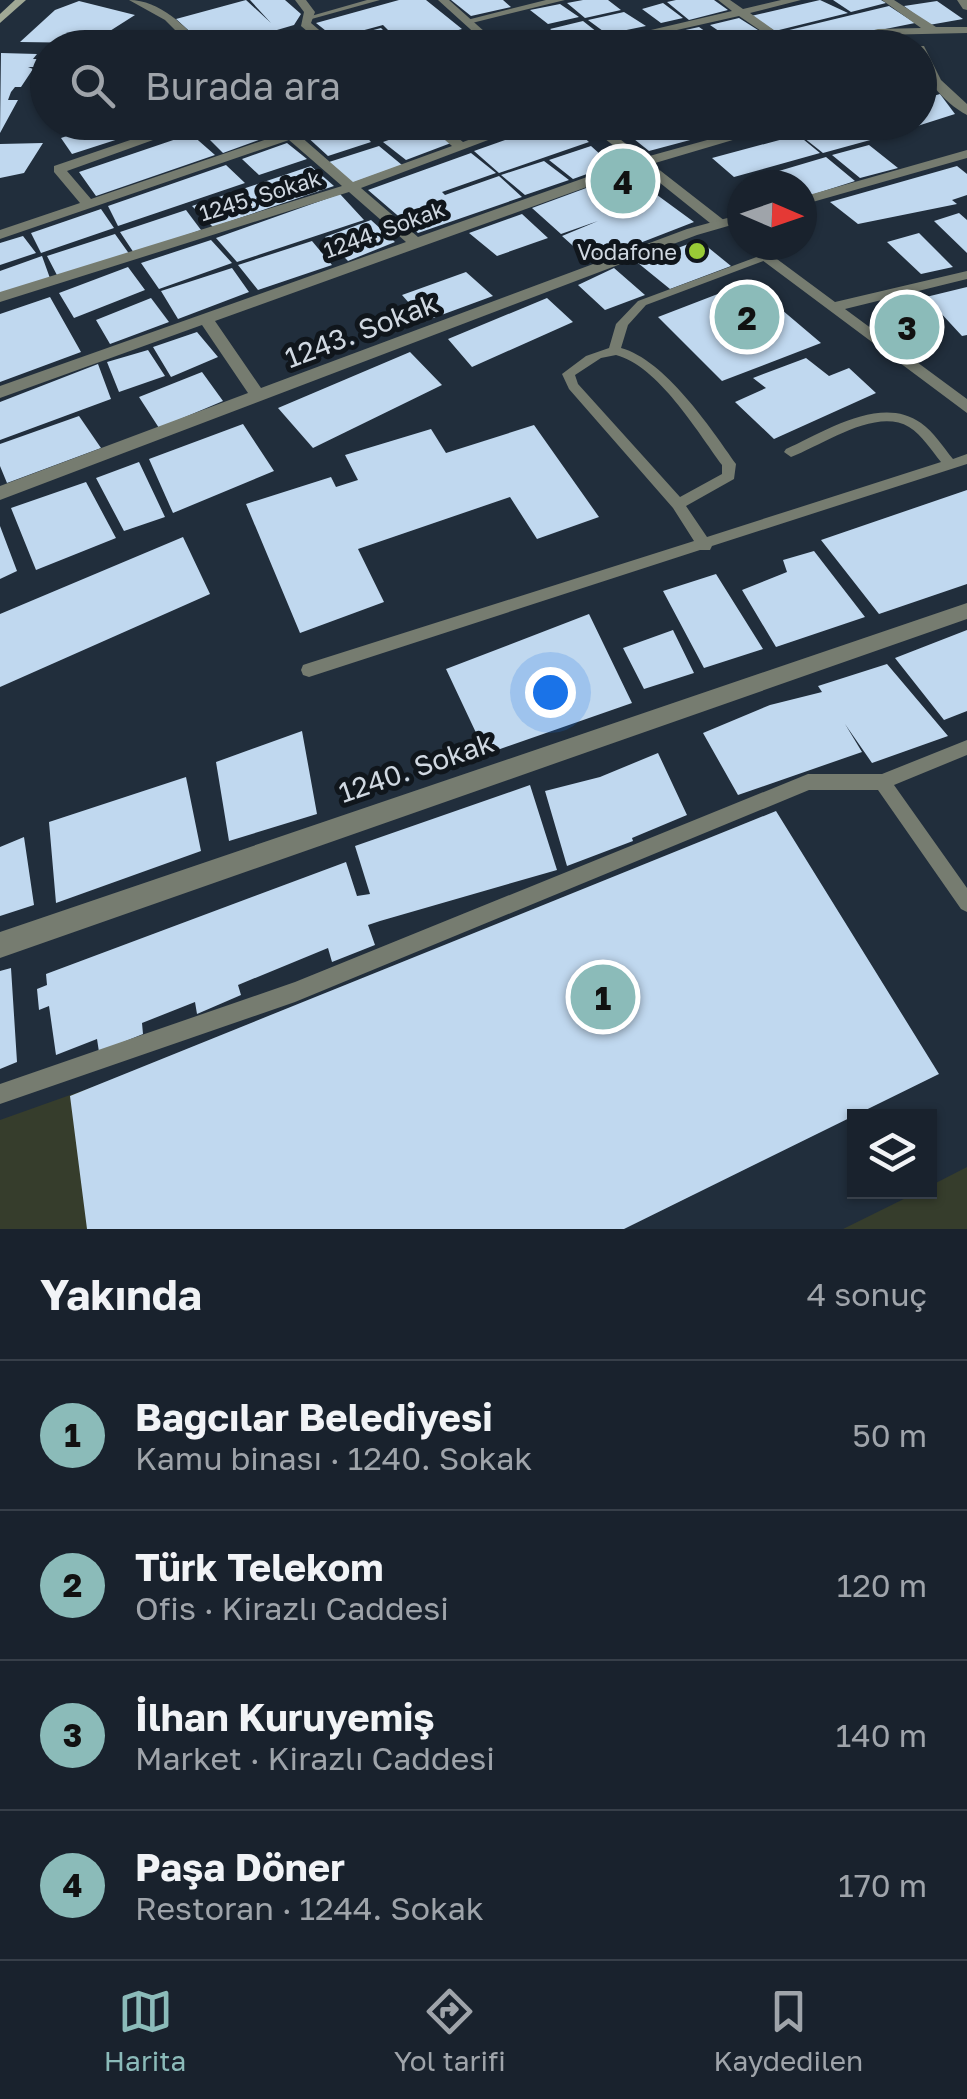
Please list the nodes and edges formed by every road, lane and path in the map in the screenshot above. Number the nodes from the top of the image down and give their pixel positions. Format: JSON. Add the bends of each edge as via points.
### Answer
{"nodes":[{"id":1,"x":21,"y":0,"type":"edge"},
{"id":2,"x":134,"y":0,"type":"edge"},
{"id":3,"x":300,"y":0,"type":"edge"},
{"id":4,"x":376,"y":0,"type":"edge"},
{"id":5,"x":443,"y":0,"type":"edge"},
{"id":6,"x":560,"y":0,"type":"edge"},
{"id":7,"x":723,"y":0,"type":"edge"},
{"id":8,"x":796,"y":0,"type":"edge"},
{"id":9,"x":888,"y":0,"type":"edge"},
{"id":10,"x":962,"y":0,"type":"edge"},
{"id":11,"x":967,"y":6,"type":"edge"},
{"id":12,"x":741,"y":13,"type":"junction"},
{"id":13,"x":308,"y":18,"type":"junction"},
{"id":14,"x":0,"y":20,"type":"edge"},
{"id":15,"x":468,"y":20,"type":"junction"},
{"id":16,"x":181,"y":30,"type":"edge"},
{"id":17,"x":312,"y":30,"type":"edge"},
{"id":18,"x":479,"y":30,"type":"edge"},
{"id":19,"x":662,"y":30,"type":"edge"},
{"id":20,"x":767,"y":30,"type":"edge"},
{"id":21,"x":932,"y":30,"type":"joint"},
{"id":22,"x":967,"y":30,"type":"edge"},
{"id":23,"x":937,"y":83,"type":"edge"},
{"id":24,"x":967,"y":111,"type":"edge"},
{"id":25,"x":145,"y":140,"type":"edge"},
{"id":26,"x":277,"y":140,"type":"edge"},
{"id":27,"x":294,"y":140,"type":"edge"},
{"id":28,"x":452,"y":140,"type":"edge"},
{"id":29,"x":478,"y":140,"type":"edge"},
{"id":30,"x":612,"y":140,"type":"edge"},
{"id":31,"x":723,"y":140,"type":"edge"},
{"id":32,"x":460,"y":146,"type":"junction"},
{"id":33,"x":967,"y":154,"type":"edge"},
{"id":34,"x":640,"y":163,"type":"junction"},
{"id":35,"x":349,"y":188,"type":"junction"},
{"id":36,"x":817,"y":197,"type":"edge"},
{"id":37,"x":88,"y":204,"type":"junction"},
{"id":38,"x":727,"y":222,"type":"edge"},
{"id":39,"x":720,"y":224,"type":"junction"},
{"id":40,"x":727,"y":229,"type":"edge"},
{"id":41,"x":0,"y":235,"type":"edge"},
{"id":42,"x":414,"y":241,"type":"junction"},
{"id":43,"x":757,"y":260,"type":"edge"},
{"id":44,"x":769,"y":260,"type":"edge"},
{"id":45,"x":967,"y":274,"type":"edge"},
{"id":46,"x":0,"y":298,"type":"edge"},
{"id":47,"x":833,"y":307,"type":"junction"},
{"id":48,"x":204,"y":318,"type":"junction"},
{"id":49,"x":614,"y":351,"type":"junction"},
{"id":50,"x":0,"y":392,"type":"edge"},
{"id":51,"x":258,"y":396,"type":"junction"},
{"id":52,"x":967,"y":407,"type":"edge"},
{"id":53,"x":791,"y":452,"type":"dead end"},
{"id":54,"x":967,"y":458,"type":"edge"},
{"id":55,"x":950,"y":464,"type":"junction"},
{"id":56,"x":0,"y":493,"type":"edge"},
{"id":57,"x":678,"y":504,"type":"junction"},
{"id":58,"x":704,"y":546,"type":"junction"},
{"id":59,"x":967,"y":612,"type":"edge"},
{"id":60,"x":309,"y":670,"type":"dead end"},
{"id":61,"x":965,"y":752,"type":"edge"},
{"id":62,"x":882,"y":782,"type":"junction"},
{"id":63,"x":967,"y":903,"type":"edge"},
{"id":64,"x":0,"y":945,"type":"edge"},
{"id":65,"x":0,"y":1094,"type":"edge"}],
"edges":[{"from":1,"to":14,"type":"main road"},
{"from":2,"to":16,"type":"street"},
{"from":3,"to":13,"type":"street"},
{"from":4,"to":13,"type":"lane"},
{"from":5,"to":15,"type":"street"},
{"from":6,"to":15,"type":"street"},
{"from":7,"to":12,"type":"street"},
{"from":8,"to":12,"type":"street"},
{"from":9,"to":21,"type":"street"},
{"from":10,"to":11,"type":"street"},
{"from":12,"to":19,"type":"street"},
{"from":12,"to":20,"type":"street"},
{"from":13,"to":17,"type":"street"},
{"from":15,"to":18,"type":"street"},
{"from":21,"to":22,"type":"street"},
{"from":23,"to":24,"type":"street"},
{"from":25,"to":37,"type":"street","via":[[59,170]]},
{"from":26,"to":37,"type":"street"},
{"from":27,"to":35,"type":"street"},
{"from":28,"to":32,"type":"street"},
{"from":29,"to":32,"type":"street","name":"1245. Sokak"},
{"from":30,"to":34,"type":"street"},
{"from":31,"to":34,"type":"street","name":"1244. Sokak"},
{"from":32,"to":35,"type":"street","name":"1245. Sokak"},
{"from":33,"to":36,"type":"street"},
{"from":34,"to":39,"type":"street"},
{"from":34,"to":42,"type":"street","name":"1244. Sokak"},
{"from":35,"to":42,"type":"street"},
{"from":35,"to":46,"type":"street","name":"1245. Sokak"},
{"from":37,"to":41,"type":"street"},
{"from":38,"to":39,"type":"street","name":"1243. Sokak"},
{"from":39,"to":40,"type":"street"},
{"from":39,"to":51,"type":"street","name":"1243. Sokak"},
{"from":42,"to":48,"type":"street","name":"1244. Sokak"},
{"from":43,"to":49,"type":"lane","via":[[642,302],[622,324]]},
{"from":44,"to":47,"type":"street"},
{"from":45,"to":47,"type":"street"},
{"from":47,"to":52,"type":"street"},
{"from":48,"to":50,"type":"street","name":"1244. Sokak"},
{"from":48,"to":51,"type":"street"},
{"from":49,"to":57,"type":"lane","via":[[568,374],[573,386]]},
{"from":49,"to":57,"type":"lane","via":[[632,354],[664,383],[729,464],[729,476]]},
{"from":51,"to":56,"type":"street","name":"1243. Sokak"},
{"from":53,"to":55,"type":"lane","via":[[879,416],[895,417],[914,423]]},
{"from":54,"to":55,"type":"lane"},
{"from":55,"to":58,"type":"lane"},
{"from":57,"to":58,"type":"lane"},
{"from":58,"to":60,"type":"lane"},
{"from":59,"to":64,"type":"street","name":"1240. Sokak"},
{"from":61,"to":62,"type":"lane"},
{"from":62,"to":63,"type":"lane"},
{"from":62,"to":65,"type":"lane","via":[[808,782],[296,992]]}]}
